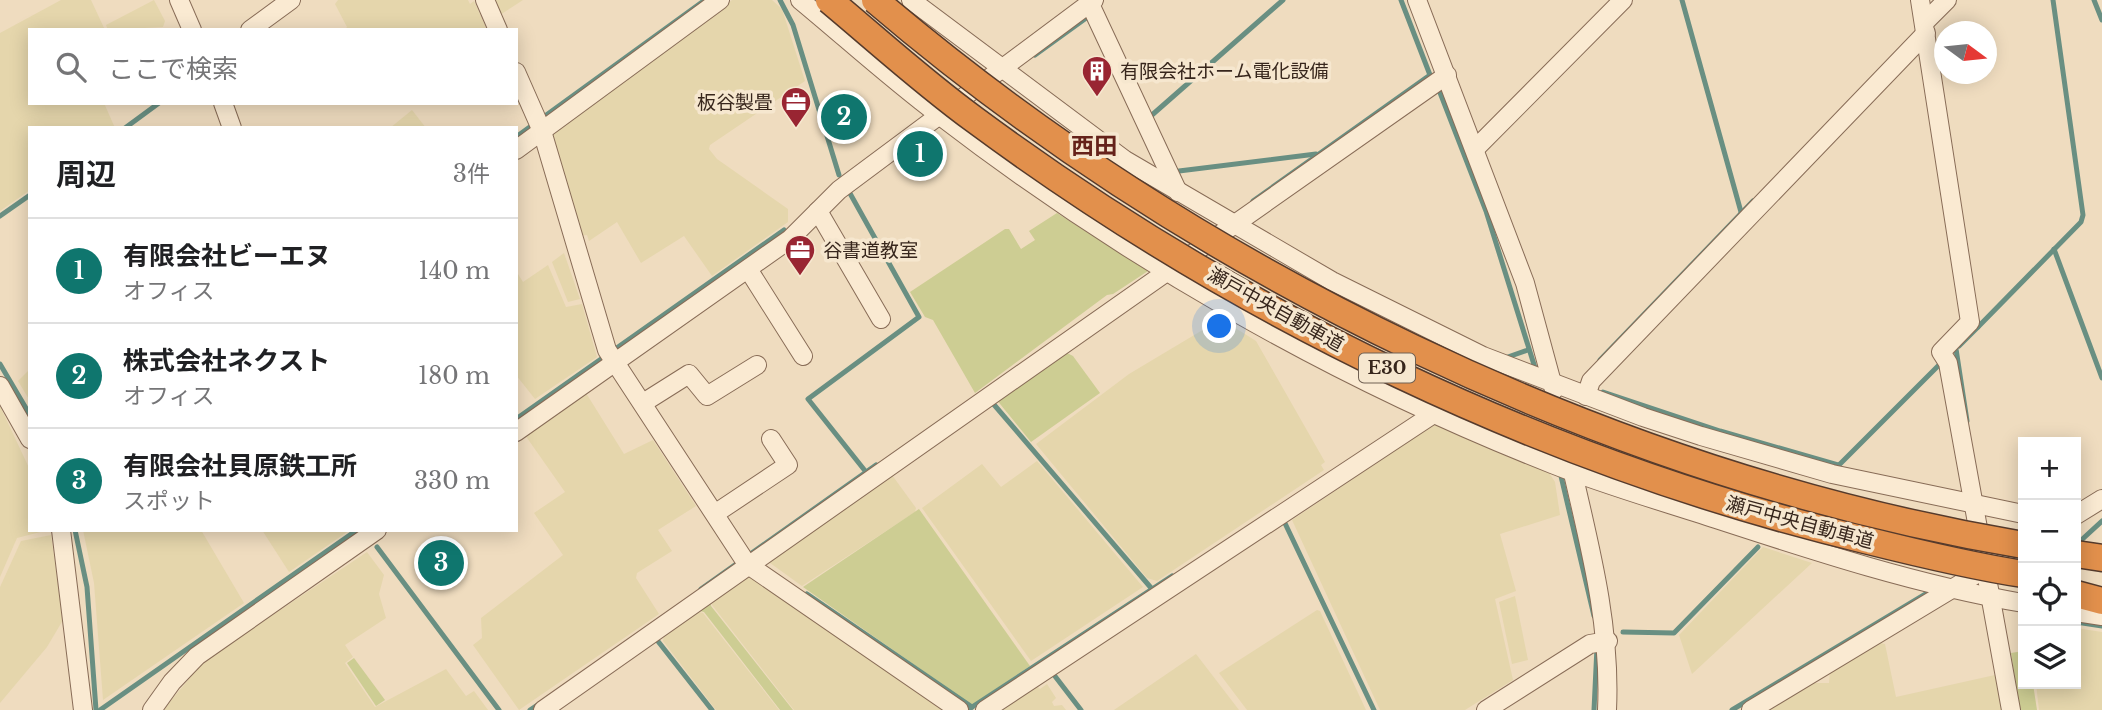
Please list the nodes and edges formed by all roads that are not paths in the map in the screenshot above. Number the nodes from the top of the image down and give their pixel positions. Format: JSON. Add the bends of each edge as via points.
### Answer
{"nodes":[{"id":1,"x":179,"y":0,"type":"edge"},
{"id":2,"x":291,"y":0,"type":"edge"},
{"id":3,"x":485,"y":0,"type":"edge"},
{"id":4,"x":720,"y":0,"type":"edge"},
{"id":5,"x":800,"y":0,"type":"edge"},
{"id":6,"x":829,"y":0,"type":"edge"},
{"id":7,"x":875,"y":0,"type":"edge"},
{"id":8,"x":911,"y":0,"type":"edge"},
{"id":9,"x":1417,"y":0,"type":"edge"},
{"id":10,"x":1623,"y":0,"type":"edge"},
{"id":11,"x":1920,"y":0,"type":"edge"},
{"id":12,"x":1086,"y":3,"type":"edge"},
{"id":13,"x":1932,"y":17,"type":"edge"},
{"id":14,"x":191,"y":28,"type":"edge"},
{"id":15,"x":253,"y":28,"type":"edge"},
{"id":16,"x":497,"y":28,"type":"edge"},
{"id":17,"x":1000,"y":68,"type":"junction"},
{"id":18,"x":1447,"y":75,"type":"junction"},
{"id":19,"x":518,"y":77,"type":"edge"},
{"id":20,"x":224,"y":105,"type":"edge"},
{"id":21,"x":939,"y":115,"type":"junction"},
{"id":22,"x":539,"y":125,"type":"junction"},
{"id":23,"x":232,"y":126,"type":"edge"},
{"id":24,"x":518,"y":148,"type":"edge"},
{"id":25,"x":1476,"y":148,"type":"junction"},
{"id":26,"x":1178,"y":192,"type":"junction"},
{"id":27,"x":818,"y":211,"type":"junction"},
{"id":28,"x":1234,"y":226,"type":"junction"},
{"id":29,"x":748,"y":269,"type":"junction"},
{"id":30,"x":1165,"y":272,"type":"junction"},
{"id":31,"x":881,"y":319,"type":"dead end"},
{"id":32,"x":612,"y":356,"type":"junction"},
{"id":33,"x":803,"y":356,"type":"dead end"},
{"id":34,"x":757,"y":365,"type":"dead end"},
{"id":35,"x":1560,"y":386,"type":"junction"},
{"id":36,"x":0,"y":387,"type":"edge"},
{"id":37,"x":643,"y":403,"type":"junction"},
{"id":38,"x":1429,"y":410,"type":"junction"},
{"id":39,"x":518,"y":430,"type":"edge"},
{"id":40,"x":28,"y":436,"type":"edge"},
{"id":41,"x":771,"y":439,"type":"dead end"},
{"id":42,"x":1563,"y":468,"type":"junction"},
{"id":43,"x":1821,"y":499,"type":"junction"},
{"id":44,"x":2102,"y":499,"type":"edge"},
{"id":45,"x":1978,"y":505,"type":"junction"},
{"id":46,"x":2081,"y":512,"type":"edge"},
{"id":47,"x":716,"y":513,"type":"junction"},
{"id":48,"x":2018,"y":513,"type":"edge"},
{"id":49,"x":61,"y":532,"type":"edge"},
{"id":50,"x":374,"y":532,"type":"edge"},
{"id":51,"x":2018,"y":532,"type":"edge"},
{"id":52,"x":2081,"y":539,"type":"edge"},
{"id":53,"x":2102,"y":541,"type":"edge"},
{"id":54,"x":2018,"y":544,"type":"edge"},
{"id":55,"x":2018,"y":552,"type":"edge"},
{"id":56,"x":2081,"y":555,"type":"edge"},
{"id":57,"x":2102,"y":558,"type":"edge"},
{"id":58,"x":749,"y":559,"type":"junction"},
{"id":59,"x":2004,"y":570,"type":"edge"},
{"id":60,"x":2081,"y":583,"type":"edge"},
{"id":61,"x":2102,"y":586,"type":"edge"},
{"id":62,"x":1949,"y":589,"type":"junction"},
{"id":63,"x":2081,"y":595,"type":"edge"},
{"id":64,"x":1992,"y":597,"type":"junction"},
{"id":65,"x":2018,"y":601,"type":"edge"},
{"id":66,"x":2102,"y":601,"type":"edge"},
{"id":67,"x":2081,"y":613,"type":"edge"},
{"id":68,"x":2102,"y":616,"type":"edge"},
{"id":69,"x":1600,"y":642,"type":"junction"},
{"id":70,"x":83,"y":710,"type":"edge"},
{"id":71,"x":152,"y":710,"type":"edge"},
{"id":72,"x":543,"y":710,"type":"edge"},
{"id":73,"x":959,"y":710,"type":"edge"},
{"id":74,"x":985,"y":710,"type":"edge"},
{"id":75,"x":1486,"y":710,"type":"edge"},
{"id":76,"x":1607,"y":710,"type":"edge"},
{"id":77,"x":1751,"y":710,"type":"edge"},
{"id":78,"x":2011,"y":710,"type":"edge"}],
"edges":[{"from":1,"to":14,"type":"street"},
{"from":2,"to":15,"type":"street"},
{"from":3,"to":16,"type":"street"},
{"from":4,"to":22,"type":"street"},
{"from":5,"to":21,"type":"street"},
{"from":6,"to":59,"type":"highway","name":"瀬戸中央自動車道","number":"E30","bridge":true,"via":[[974,119],[1070,186],[1168,249],[1354,352],[1542,437],[1629,470],[1813,528]]},
{"from":7,"to":43,"type":"highway","name":"瀬戸中央自動車道","number":"E30","bridge":true,"via":[[992,95],[1087,162],[1183,224],[1357,320],[1548,407]]},
{"from":8,"to":17,"type":"street"},
{"from":9,"to":18,"type":"street"},
{"from":10,"to":25,"type":"street"},
{"from":11,"to":13,"type":"street"},
{"from":12,"to":17,"type":"street"},
{"from":12,"to":26,"type":"street"},
{"from":13,"to":35,"type":"street","via":[[1591,381]]},
{"from":13,"to":45,"type":"street","via":[[1970,322],[1941,352]]},
{"from":17,"to":21,"type":"street"},
{"from":17,"to":26,"type":"street","via":[[1125,160]]},
{"from":18,"to":25,"type":"street"},
{"from":18,"to":28,"type":"street"},
{"from":19,"to":22,"type":"street"},
{"from":20,"to":23,"type":"street"},
{"from":21,"to":27,"type":"street"},
{"from":21,"to":30,"type":"street"},
{"from":22,"to":24,"type":"street"},
{"from":22,"to":32,"type":"street"},
{"from":25,"to":35,"type":"street"},
{"from":26,"to":28,"type":"street"},
{"from":27,"to":29,"type":"street","via":[[790,239]]},
{"from":27,"to":31,"type":"street"},
{"from":28,"to":30,"type":"street"},
{"from":28,"to":35,"type":"street","via":[[1332,281],[1500,363]]},
{"from":29,"to":32,"type":"street"},
{"from":29,"to":33,"type":"street"},
{"from":30,"to":38,"type":"street","via":[[1328,362]]},
{"from":30,"to":58,"type":"street"},
{"from":32,"to":37,"type":"street"},
{"from":32,"to":39,"type":"street"},
{"from":34,"to":37,"type":"street","via":[[707,396],[689,374]]},
{"from":35,"to":42,"type":"street"},
{"from":35,"to":45,"type":"street","via":[[1701,436],[1832,474]]},
{"from":36,"to":40,"type":"street"},
{"from":37,"to":47,"type":"street"},
{"from":38,"to":42,"type":"street"},
{"from":38,"to":74,"type":"street","via":[[1281,515]]},
{"from":41,"to":47,"type":"street","via":[[788,465]]},
{"from":42,"to":62,"type":"street","via":[[1823,554]]},
{"from":42,"to":69,"type":"street"},
{"from":43,"to":51,"type":"highway","bridge":true},
{"from":43,"to":54,"type":"highway","name":"瀬戸中央自動車道","number":"E30","bridge":true},
{"from":44,"to":46,"type":"street"},
{"from":45,"to":48,"type":"street"},
{"from":45,"to":59,"type":"street"},
{"from":47,"to":58,"type":"street"},
{"from":49,"to":70,"type":"street"},
{"from":50,"to":71,"type":"street","via":[[197,656]]},
{"from":52,"to":53,"type":"highway"},
{"from":55,"to":59,"type":"street"},
{"from":56,"to":57,"type":"highway"},
{"from":58,"to":72,"type":"street"},
{"from":58,"to":73,"type":"street"},
{"from":59,"to":62,"type":"street"},
{"from":59,"to":64,"type":"street"},
{"from":60,"to":61,"type":"highway"},
{"from":62,"to":64,"type":"street"},
{"from":62,"to":77,"type":"street"},
{"from":63,"to":66,"type":"highway"},
{"from":64,"to":65,"type":"street"},
{"from":64,"to":78,"type":"street"},
{"from":67,"to":68,"type":"street"},
{"from":69,"to":75,"type":"street"},
{"from":69,"to":76,"type":"street"}]}
